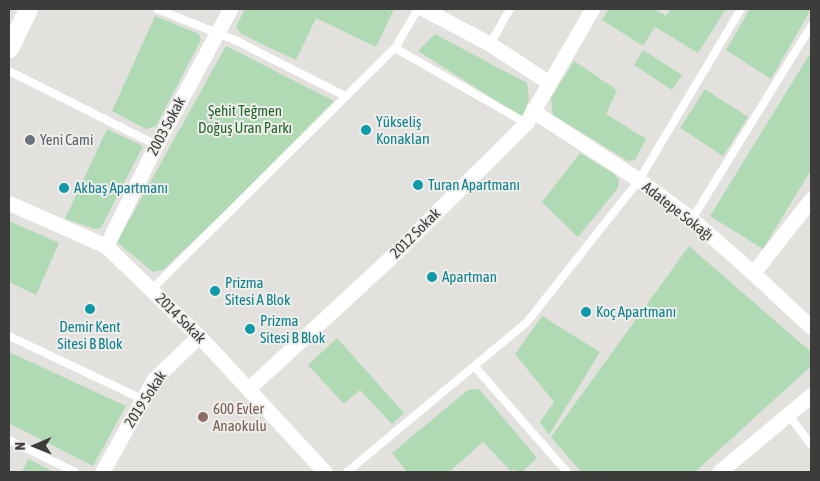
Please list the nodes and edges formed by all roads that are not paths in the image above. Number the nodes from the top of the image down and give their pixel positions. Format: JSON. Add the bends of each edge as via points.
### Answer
{"nodes":[{"id":1,"x":28,"y":9,"type":"edge"},
{"id":2,"x":157,"y":9,"type":"edge"},
{"id":3,"x":230,"y":9,"type":"edge"},
{"id":4,"x":418,"y":9,"type":"edge"},
{"id":5,"x":424,"y":9,"type":"edge"},
{"id":6,"x":510,"y":9,"type":"edge"},
{"id":7,"x":592,"y":9,"type":"edge"},
{"id":8,"x":741,"y":9,"type":"edge"},
{"id":9,"x":811,"y":26,"type":"edge"},
{"id":10,"x":216,"y":34,"type":"junction"},
{"id":11,"x":10,"y":42,"type":"edge"},
{"id":12,"x":490,"y":44,"type":"junction"},
{"id":13,"x":395,"y":48,"type":"junction"},
{"id":14,"x":9,"y":71,"type":"edge"},
{"id":15,"x":548,"y":82,"type":"junction"},
{"id":16,"x":345,"y":96,"type":"junction"},
{"id":17,"x":529,"y":117,"type":"junction"},
{"id":18,"x":156,"y":145,"type":"junction"},
{"id":19,"x":639,"y":180,"type":"junction"},
{"id":20,"x":811,"y":199,"type":"edge"},
{"id":21,"x":9,"y":203,"type":"edge"},
{"id":22,"x":692,"y":219,"type":"junction"},
{"id":23,"x":106,"y":246,"type":"junction"},
{"id":24,"x":754,"y":272,"type":"junction"},
{"id":25,"x":152,"y":290,"type":"junction"},
{"id":26,"x":811,"y":327,"type":"edge"},
{"id":27,"x":9,"y":336,"type":"edge"},
{"id":28,"x":200,"y":336,"type":"junction"},
{"id":29,"x":475,"y":367,"type":"junction"},
{"id":30,"x":249,"y":388,"type":"junction"},
{"id":31,"x":811,"y":395,"type":"edge"},
{"id":32,"x":142,"y":399,"type":"junction"},
{"id":33,"x":788,"y":414,"type":"junction"},
{"id":34,"x":9,"y":440,"type":"edge"},
{"id":35,"x":811,"y":445,"type":"edge"},
{"id":36,"x":74,"y":472,"type":"edge"},
{"id":37,"x":102,"y":472,"type":"edge"},
{"id":38,"x":324,"y":472,"type":"edge"},
{"id":39,"x":348,"y":472,"type":"edge"},
{"id":40,"x":567,"y":472,"type":"edge"},
{"id":41,"x":719,"y":472,"type":"edge"}],
"edges":[{"from":1,"to":11,"type":"street"},
{"from":2,"to":10,"type":"lane"},
{"from":3,"to":10,"type":"street","name":"2003 Sokak"},
{"from":4,"to":13,"type":"lane"},
{"from":5,"to":12,"type":"street"},
{"from":6,"to":12,"type":"lane"},
{"from":7,"to":15,"type":"street","name":"2012 Sokak"},
{"from":8,"to":19,"type":"lane"},
{"from":9,"to":22,"type":"lane"},
{"from":10,"to":16,"type":"lane","via":[[237,41]]},
{"from":10,"to":18,"type":"street","name":"2003 Sokak"},
{"from":12,"to":15,"type":"street"},
{"from":13,"to":16,"type":"lane"},
{"from":13,"to":17,"type":"lane"},
{"from":14,"to":18,"type":"lane"},
{"from":15,"to":17,"type":"street","name":"2012 Sokak"},
{"from":16,"to":25,"type":"lane"},
{"from":17,"to":19,"type":"street","name":"Adatepe Sokağı"},
{"from":17,"to":30,"type":"street","name":"2012 Sokak","via":[[390,258]]},
{"from":18,"to":23,"type":"street","name":"2003 Sokak"},
{"from":19,"to":22,"type":"street","name":"Adatepe Sokağı"},
{"from":19,"to":29,"type":"lane","via":[[527,322]]},
{"from":20,"to":24,"type":"street"},
{"from":21,"to":23,"type":"street","name":"2014 Sokak"},
{"from":22,"to":24,"type":"street","name":"Adatepe Sokağı"},
{"from":23,"to":25,"type":"street","name":"2014 Sokak"},
{"from":24,"to":26,"type":"street","name":"Adatepe Sokağı"},
{"from":25,"to":28,"type":"street","name":"2014 Sokak"},
{"from":27,"to":32,"type":"lane"},
{"from":28,"to":30,"type":"street","name":"2014 Sokak"},
{"from":28,"to":32,"type":"street","name":"2019 Sokak","via":[[154,378]]},
{"from":29,"to":39,"type":"lane"},
{"from":29,"to":40,"type":"lane"},
{"from":30,"to":38,"type":"street","name":"2014 Sokak"},
{"from":31,"to":33,"type":"street"},
{"from":32,"to":37,"type":"street","name":"2019 Sokak"},
{"from":33,"to":35,"type":"lane"},
{"from":33,"to":41,"type":"street"},
{"from":34,"to":36,"type":"lane"}]}
